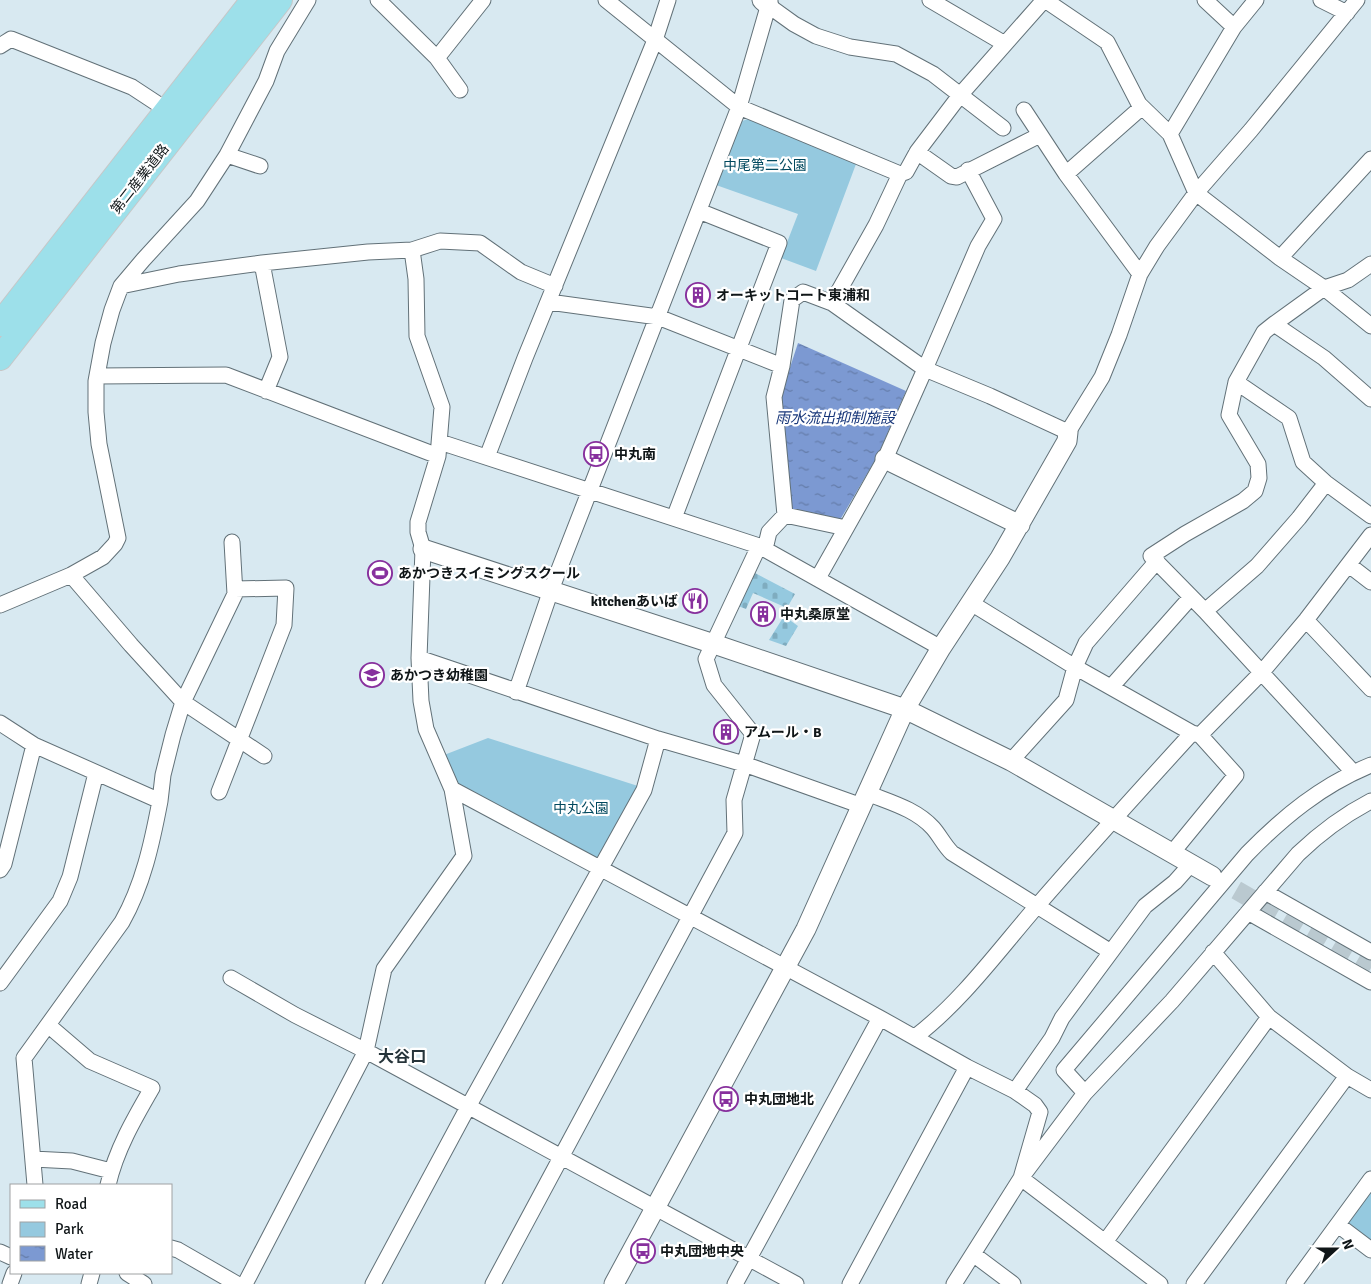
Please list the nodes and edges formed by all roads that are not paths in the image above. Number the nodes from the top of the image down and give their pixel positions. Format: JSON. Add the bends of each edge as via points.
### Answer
{"nodes":[{"id":1,"x":253,"y":0,"type":"edge"},
{"id":2,"x":280,"y":0,"type":"edge"},
{"id":3,"x":308,"y":0,"type":"edge"},
{"id":4,"x":378,"y":0,"type":"edge"},
{"id":5,"x":483,"y":0,"type":"edge"},
{"id":6,"x":606,"y":0,"type":"edge"},
{"id":7,"x":668,"y":0,"type":"edge"},
{"id":8,"x":930,"y":0,"type":"edge"},
{"id":9,"x":1045,"y":0,"type":"edge"},
{"id":10,"x":1205,"y":0,"type":"edge"},
{"id":11,"x":1256,"y":0,"type":"edge"},
{"id":12,"x":1320,"y":0,"type":"edge"},
{"id":13,"x":1357,"y":0,"type":"edge"},
{"id":14,"x":767,"y":2,"type":"edge"},
{"id":15,"x":1347,"y":13,"type":"junction"},
{"id":16,"x":1234,"y":27,"type":"junction"},
{"id":17,"x":655,"y":40,"type":"junction"},
{"id":18,"x":1005,"y":44,"type":"junction"},
{"id":19,"x":0,"y":46,"type":"edge"},
{"id":20,"x":438,"y":58,"type":"junction"},
{"id":21,"x":460,"y":90,"type":"dead end"},
{"id":22,"x":961,"y":94,"type":"junction"},
{"id":23,"x":738,"y":107,"type":"junction"},
{"id":24,"x":1142,"y":107,"type":"junction"},
{"id":25,"x":167,"y":110,"type":"junction"},
{"id":26,"x":1024,"y":110,"type":"dead end"},
{"id":27,"x":1003,"y":128,"type":"dead end"},
{"id":28,"x":1170,"y":134,"type":"junction"},
{"id":29,"x":1040,"y":135,"type":"junction"},
{"id":30,"x":917,"y":152,"type":"junction"},
{"id":31,"x":228,"y":155,"type":"junction"},
{"id":32,"x":1371,"y":159,"type":"edge"},
{"id":33,"x":260,"y":166,"type":"dead end"},
{"id":34,"x":968,"y":170,"type":"junction"},
{"id":35,"x":900,"y":174,"type":"junction"},
{"id":36,"x":1066,"y":174,"type":"junction"},
{"id":37,"x":1196,"y":193,"type":"junction"},
{"id":38,"x":699,"y":211,"type":"junction"},
{"id":39,"x":412,"y":250,"type":"junction"},
{"id":40,"x":1280,"y":258,"type":"junction"},
{"id":41,"x":262,"y":264,"type":"junction"},
{"id":42,"x":1371,"y":264,"type":"edge"},
{"id":43,"x":1140,"y":274,"type":"junction"},
{"id":44,"x":121,"y":286,"type":"junction"},
{"id":45,"x":555,"y":286,"type":"junction"},
{"id":46,"x":1324,"y":288,"type":"junction"},
{"id":47,"x":549,"y":302,"type":"junction"},
{"id":48,"x":832,"y":303,"type":"junction"},
{"id":49,"x":658,"y":317,"type":"junction"},
{"id":50,"x":0,"y":324,"type":"edge"},
{"id":51,"x":1274,"y":324,"type":"junction"},
{"id":52,"x":1371,"y":326,"type":"edge"},
{"id":53,"x":738,"y":350,"type":"junction"},
{"id":54,"x":0,"y":358,"type":"edge"},
{"id":55,"x":782,"y":366,"type":"junction"},
{"id":56,"x":926,"y":369,"type":"junction"},
{"id":57,"x":97,"y":376,"type":"junction"},
{"id":58,"x":1236,"y":382,"type":"junction"},
{"id":59,"x":266,"y":391,"type":"junction"},
{"id":60,"x":1371,"y":398,"type":"edge"},
{"id":61,"x":1068,"y":432,"type":"junction"},
{"id":62,"x":439,"y":449,"type":"junction"},
{"id":63,"x":487,"y":457,"type":"junction"},
{"id":64,"x":885,"y":459,"type":"junction"},
{"id":65,"x":1326,"y":483,"type":"junction"},
{"id":66,"x":590,"y":490,"type":"junction"},
{"id":67,"x":1370,"y":512,"type":"edge"},
{"id":68,"x":786,"y":515,"type":"junction"},
{"id":69,"x":674,"y":518,"type":"junction"},
{"id":70,"x":1020,"y":525,"type":"junction"},
{"id":71,"x":846,"y":528,"type":"junction"},
{"id":72,"x":1371,"y":535,"type":"edge"},
{"id":73,"x":232,"y":542,"type":"dead end"},
{"id":74,"x":762,"y":548,"type":"junction"},
{"id":75,"x":423,"y":549,"type":"junction"},
{"id":76,"x":1157,"y":561,"type":"junction"},
{"id":77,"x":1349,"y":565,"type":"junction"},
{"id":78,"x":71,"y":575,"type":"junction"},
{"id":79,"x":818,"y":578,"type":"junction"},
{"id":80,"x":1371,"y":582,"type":"edge"},
{"id":81,"x":235,"y":589,"type":"junction"},
{"id":82,"x":551,"y":590,"type":"junction"},
{"id":83,"x":1191,"y":596,"type":"junction"},
{"id":84,"x":970,"y":603,"type":"junction"},
{"id":85,"x":0,"y":605,"type":"edge"},
{"id":86,"x":1206,"y":611,"type":"junction"},
{"id":87,"x":1306,"y":620,"type":"junction"},
{"id":88,"x":714,"y":644,"type":"junction"},
{"id":89,"x":941,"y":648,"type":"junction"},
{"id":90,"x":419,"y":658,"type":"junction"},
{"id":91,"x":1075,"y":667,"type":"junction"},
{"id":92,"x":1262,"y":672,"type":"junction"},
{"id":93,"x":1112,"y":686,"type":"junction"},
{"id":94,"x":1371,"y":689,"type":"edge"},
{"id":95,"x":516,"y":692,"type":"junction"},
{"id":96,"x":183,"y":702,"type":"junction"},
{"id":97,"x":904,"y":709,"type":"junction"},
{"id":98,"x":0,"y":723,"type":"edge"},
{"id":99,"x":1196,"y":734,"type":"junction"},
{"id":100,"x":240,"y":739,"type":"junction"},
{"id":101,"x":658,"y":739,"type":"junction"},
{"id":102,"x":34,"y":746,"type":"junction"},
{"id":103,"x":264,"y":756,"type":"dead end"},
{"id":104,"x":1011,"y":761,"type":"junction"},
{"id":105,"x":744,"y":764,"type":"junction"},
{"id":106,"x":1371,"y":765,"type":"edge"},
{"id":107,"x":1353,"y":772,"type":"junction"},
{"id":108,"x":96,"y":773,"type":"junction"},
{"id":109,"x":452,"y":789,"type":"junction"},
{"id":110,"x":219,"y":792,"type":"dead end"},
{"id":111,"x":864,"y":799,"type":"junction"},
{"id":112,"x":160,"y":801,"type":"junction"},
{"id":113,"x":1371,"y":801,"type":"edge"},
{"id":114,"x":1113,"y":819,"type":"junction"},
{"id":115,"x":1172,"y":853,"type":"junction"},
{"id":116,"x":1191,"y":864,"type":"junction"},
{"id":117,"x":600,"y":868,"type":"junction"},
{"id":118,"x":0,"y":870,"type":"edge"},
{"id":119,"x":1212,"y":876,"type":"tunnel mouth"},
{"id":120,"x":1265,"y":892,"type":"junction"},
{"id":121,"x":1037,"y":906,"type":"junction"},
{"id":122,"x":1248,"y":912,"type":"junction"},
{"id":123,"x":690,"y":916,"type":"junction"},
{"id":124,"x":1111,"y":952,"type":"junction"},
{"id":125,"x":1213,"y":952,"type":"junction"},
{"id":126,"x":1371,"y":952,"type":"edge"},
{"id":127,"x":785,"y":969,"type":"junction"},
{"id":128,"x":231,"y":978,"type":"dead end"},
{"id":129,"x":1371,"y":982,"type":"edge"},
{"id":130,"x":0,"y":983,"type":"edge"},
{"id":131,"x":880,"y":1018,"type":"junction"},
{"id":132,"x":1269,"y":1018,"type":"junction"},
{"id":133,"x":48,"y":1025,"type":"junction"},
{"id":134,"x":915,"y":1037,"type":"junction"},
{"id":135,"x":366,"y":1051,"type":"junction"},
{"id":136,"x":967,"y":1067,"type":"junction"},
{"id":137,"x":1347,"y":1076,"type":"junction"},
{"id":138,"x":1371,"y":1090,"type":"edge"},
{"id":139,"x":1015,"y":1091,"type":"junction"},
{"id":140,"x":1085,"y":1093,"type":"junction"},
{"id":141,"x":468,"y":1107,"type":"junction"},
{"id":142,"x":560,"y":1157,"type":"junction"},
{"id":143,"x":33,"y":1159,"type":"junction"},
{"id":144,"x":109,"y":1178,"type":"edge"},
{"id":145,"x":1021,"y":1178,"type":"junction"},
{"id":146,"x":1371,"y":1179,"type":"edge"},
{"id":147,"x":35,"y":1184,"type":"edge"},
{"id":148,"x":654,"y":1208,"type":"junction"},
{"id":149,"x":1338,"y":1224,"type":"junction"},
{"id":150,"x":1105,"y":1242,"type":"junction"},
{"id":151,"x":172,"y":1248,"type":"edge"},
{"id":152,"x":1371,"y":1250,"type":"edge"},
{"id":153,"x":973,"y":1254,"type":"junction"},
{"id":154,"x":748,"y":1258,"type":"junction"},
{"id":155,"x":129,"y":1274,"type":"edge"},
{"id":156,"x":229,"y":1282,"type":"edge"},
{"id":157,"x":144,"y":1284,"type":"edge"},
{"id":158,"x":245,"y":1284,"type":"edge"},
{"id":159,"x":373,"y":1284,"type":"edge"},
{"id":160,"x":492,"y":1284,"type":"edge"},
{"id":161,"x":614,"y":1284,"type":"edge"},
{"id":162,"x":734,"y":1284,"type":"edge"},
{"id":163,"x":796,"y":1284,"type":"edge"},
{"id":164,"x":850,"y":1284,"type":"edge"},
{"id":165,"x":954,"y":1284,"type":"edge"},
{"id":166,"x":1013,"y":1284,"type":"edge"},
{"id":167,"x":1160,"y":1284,"type":"edge"},
{"id":168,"x":1194,"y":1284,"type":"edge"},
{"id":169,"x":1294,"y":1284,"type":"edge"}],
"edges":[{"from":1,"to":25,"type":"main road","name":"第二産業道路"},
{"from":2,"to":54,"type":"main road","name":"第二産業道路"},
{"from":3,"to":31,"type":"street","via":[[277,51]]},
{"from":4,"to":20,"type":"street"},
{"from":5,"to":20,"type":"street"},
{"from":6,"to":17,"type":"street"},
{"from":7,"to":17,"type":"street"},
{"from":8,"to":18,"type":"street"},
{"from":9,"to":18,"type":"street"},
{"from":9,"to":24,"type":"street","via":[[1107,42]]},
{"from":10,"to":16,"type":"street"},
{"from":11,"to":16,"type":"street"},
{"from":12,"to":15,"type":"street"},
{"from":13,"to":15,"type":"street"},
{"from":14,"to":22,"type":"street","via":[[794,24],[816,36],[850,47],[896,54]]},
{"from":14,"to":23,"type":"street"},
{"from":15,"to":37,"type":"street"},
{"from":16,"to":28,"type":"street"},
{"from":17,"to":23,"type":"street"},
{"from":17,"to":45,"type":"street"},
{"from":18,"to":22,"type":"street"},
{"from":19,"to":25,"type":"street","via":[[11,39],[132,87]]},
{"from":20,"to":21,"type":"street"},
{"from":22,"to":27,"type":"street"},
{"from":22,"to":30,"type":"street"},
{"from":23,"to":35,"type":"street"},
{"from":23,"to":38,"type":"street"},
{"from":24,"to":28,"type":"street"},
{"from":24,"to":36,"type":"street"},
{"from":25,"to":50,"type":"main road","name":"第二産業道路"},
{"from":26,"to":29,"type":"street"},
{"from":28,"to":37,"type":"street"},
{"from":29,"to":34,"type":"street"},
{"from":29,"to":36,"type":"street"},
{"from":30,"to":34,"type":"street","via":[[951,176],[957,177]]},
{"from":30,"to":35,"type":"street","via":[[906,172]]},
{"from":31,"to":33,"type":"street"},
{"from":31,"to":44,"type":"street","via":[[197,201]]},
{"from":32,"to":40,"type":"street"},
{"from":34,"to":56,"type":"street","via":[[994,219],[978,246]]},
{"from":35,"to":48,"type":"street","via":[[876,225]]},
{"from":36,"to":43,"type":"street"},
{"from":37,"to":40,"type":"street"},
{"from":37,"to":43,"type":"street"},
{"from":38,"to":49,"type":"street"},
{"from":38,"to":53,"type":"street","via":[[779,243]]},
{"from":39,"to":41,"type":"street","via":[[359,252]]},
{"from":39,"to":45,"type":"street","via":[[440,241],[480,243],[521,272]]},
{"from":39,"to":62,"type":"street","via":[[417,336],[442,407]]},
{"from":40,"to":46,"type":"street"},
{"from":41,"to":44,"type":"street","via":[[179,274]]},
{"from":41,"to":59,"type":"street","via":[[280,357]]},
{"from":42,"to":46,"type":"street","via":[[1348,280]]},
{"from":43,"to":61,"type":"street","via":[[1102,376]]},
{"from":44,"to":57,"type":"street","via":[[103,343]]},
{"from":45,"to":47,"type":"street"},
{"from":46,"to":51,"type":"street"},
{"from":46,"to":52,"type":"street"},
{"from":47,"to":49,"type":"street"},
{"from":47,"to":63,"type":"street"},
{"from":48,"to":55,"type":"street","via":[[804,292],[792,300]]},
{"from":48,"to":56,"type":"street"},
{"from":49,"to":53,"type":"street"},
{"from":49,"to":66,"type":"street"},
{"from":51,"to":58,"type":"street","via":[[1264,332]]},
{"from":51,"to":60,"type":"street","via":[[1324,358]]},
{"from":53,"to":55,"type":"street"},
{"from":53,"to":69,"type":"street"},
{"from":55,"to":68,"type":"street","via":[[774,397]]},
{"from":56,"to":61,"type":"street"},
{"from":56,"to":64,"type":"street"},
{"from":57,"to":59,"type":"street","via":[[226,375]]},
{"from":57,"to":78,"type":"street","via":[[99,444],[118,538],[103,557]]},
{"from":58,"to":65,"type":"street","via":[[1289,418],[1303,462]]},
{"from":58,"to":76,"type":"street","via":[[1230,415],[1258,464],[1259,478],[1255,491],[1151,556]]},
{"from":59,"to":62,"type":"street"},
{"from":61,"to":70,"type":"street","via":[[1067,441]]},
{"from":62,"to":63,"type":"street"},
{"from":62,"to":75,"type":"street","via":[[418,522]]},
{"from":63,"to":66,"type":"street"},
{"from":64,"to":70,"type":"street"},
{"from":64,"to":71,"type":"street"},
{"from":65,"to":67,"type":"street"},
{"from":65,"to":86,"type":"street","via":[[1257,566]]},
{"from":66,"to":69,"type":"street"},
{"from":66,"to":82,"type":"street"},
{"from":68,"to":71,"type":"street"},
{"from":68,"to":74,"type":"street","via":[[769,532]]},
{"from":69,"to":74,"type":"street"},
{"from":70,"to":84,"type":"street"},
{"from":71,"to":79,"type":"street"},
{"from":72,"to":77,"type":"street"},
{"from":73,"to":81,"type":"street"},
{"from":74,"to":79,"type":"street"},
{"from":74,"to":88,"type":"street"},
{"from":75,"to":82,"type":"street"},
{"from":75,"to":90,"type":"street"},
{"from":76,"to":83,"type":"street"},
{"from":76,"to":91,"type":"street","via":[[1086,643]]},
{"from":77,"to":80,"type":"street"},
{"from":77,"to":87,"type":"street"},
{"from":78,"to":85,"type":"street"},
{"from":78,"to":96,"type":"street"},
{"from":79,"to":89,"type":"street"},
{"from":81,"to":96,"type":"street"},
{"from":81,"to":100,"type":"street","via":[[286,588],[284,625]]},
{"from":82,"to":88,"type":"street"},
{"from":82,"to":95,"type":"street"},
{"from":83,"to":86,"type":"street"},
{"from":83,"to":93,"type":"street"},
{"from":84,"to":89,"type":"street"},
{"from":84,"to":91,"type":"street"},
{"from":86,"to":92,"type":"street"},
{"from":87,"to":92,"type":"street"},
{"from":87,"to":94,"type":"street"},
{"from":88,"to":97,"type":"street"},
{"from":88,"to":105,"type":"street","via":[[706,659],[714,685],[753,734]]},
{"from":89,"to":97,"type":"street"},
{"from":90,"to":95,"type":"street"},
{"from":90,"to":109,"type":"street","via":[[426,729]]},
{"from":91,"to":93,"type":"street"},
{"from":91,"to":104,"type":"street","via":[[1066,700]]},
{"from":92,"to":99,"type":"street"},
{"from":92,"to":107,"type":"street"},
{"from":93,"to":99,"type":"street"},
{"from":95,"to":101,"type":"street"},
{"from":96,"to":100,"type":"street"},
{"from":96,"to":112,"type":"street","via":[[163,775]]},
{"from":97,"to":104,"type":"street"},
{"from":97,"to":111,"type":"street"},
{"from":98,"to":102,"type":"street"},
{"from":99,"to":114,"type":"street"},
{"from":99,"to":115,"type":"street","via":[[1236,775]]},
{"from":100,"to":103,"type":"street"},
{"from":100,"to":110,"type":"street"},
{"from":101,"to":105,"type":"street"},
{"from":101,"to":117,"type":"street","via":[[644,790]]},
{"from":102,"to":108,"type":"street"},
{"from":102,"to":118,"type":"street"},
{"from":104,"to":114,"type":"street"},
{"from":105,"to":111,"type":"street"},
{"from":105,"to":123,"type":"street","via":[[734,800],[735,833]]},
{"from":106,"to":107,"type":"street"},
{"from":107,"to":140,"type":"street","via":[[1319,792],[1272,828],[1064,1070]]},
{"from":108,"to":112,"type":"street"},
{"from":108,"to":130,"type":"street","via":[[70,877],[60,902]]},
{"from":109,"to":117,"type":"street"},
{"from":109,"to":135,"type":"street","via":[[464,856],[384,970]]},
{"from":111,"to":121,"type":"street","via":[[910,810],[932,827],[952,853]]},
{"from":111,"to":127,"type":"street"},
{"from":112,"to":133,"type":"street","via":[[144,872],[133,904]]},
{"from":113,"to":120,"type":"street","via":[[1320,834]]},
{"from":114,"to":115,"type":"street"},
{"from":114,"to":121,"type":"street"},
{"from":115,"to":116,"type":"street"},
{"from":116,"to":119,"type":"street"},
{"from":116,"to":124,"type":"street","via":[[1175,882],[1145,906]]},
{"from":117,"to":123,"type":"street"},
{"from":117,"to":141,"type":"street"},
{"from":120,"to":122,"type":"street"},
{"from":120,"to":126,"type":"street"},
{"from":121,"to":124,"type":"street"},
{"from":121,"to":134,"type":"street","via":[[962,993],[934,1023]]},
{"from":122,"to":125,"type":"street"},
{"from":122,"to":129,"type":"street"},
{"from":123,"to":127,"type":"street"},
{"from":123,"to":142,"type":"street"},
{"from":124,"to":139,"type":"street","via":[[1062,1018]]},
{"from":125,"to":132,"type":"street"},
{"from":125,"to":140,"type":"street"},
{"from":127,"to":131,"type":"street"},
{"from":127,"to":148,"type":"street"},
{"from":128,"to":135,"type":"street"},
{"from":131,"to":134,"type":"street"},
{"from":131,"to":154,"type":"street"},
{"from":132,"to":137,"type":"street"},
{"from":132,"to":150,"type":"street"},
{"from":133,"to":143,"type":"street","via":[[24,1058]]},
{"from":133,"to":144,"type":"street","via":[[90,1061],[152,1088],[127,1130]]},
{"from":134,"to":136,"type":"street"},
{"from":135,"to":141,"type":"street"},
{"from":135,"to":158,"type":"street"},
{"from":136,"to":139,"type":"street"},
{"from":136,"to":164,"type":"street"},
{"from":137,"to":138,"type":"street"},
{"from":137,"to":168,"type":"street"},
{"from":139,"to":145,"type":"street","via":[[1040,1112]]},
{"from":140,"to":145,"type":"street"},
{"from":141,"to":142,"type":"street"},
{"from":141,"to":159,"type":"street"},
{"from":142,"to":148,"type":"street"},
{"from":142,"to":160,"type":"street"},
{"from":143,"to":144,"type":"street","via":[[72,1162]]},
{"from":143,"to":147,"type":"street"},
{"from":145,"to":150,"type":"street"},
{"from":145,"to":153,"type":"street"},
{"from":146,"to":149,"type":"street"},
{"from":148,"to":154,"type":"street"},
{"from":148,"to":161,"type":"street"},
{"from":149,"to":152,"type":"street"},
{"from":149,"to":169,"type":"street"},
{"from":150,"to":167,"type":"street"},
{"from":151,"to":156,"type":"street"},
{"from":153,"to":165,"type":"street"},
{"from":153,"to":166,"type":"street"},
{"from":154,"to":162,"type":"street"},
{"from":154,"to":163,"type":"street"},
{"from":155,"to":157,"type":"street"}]}
